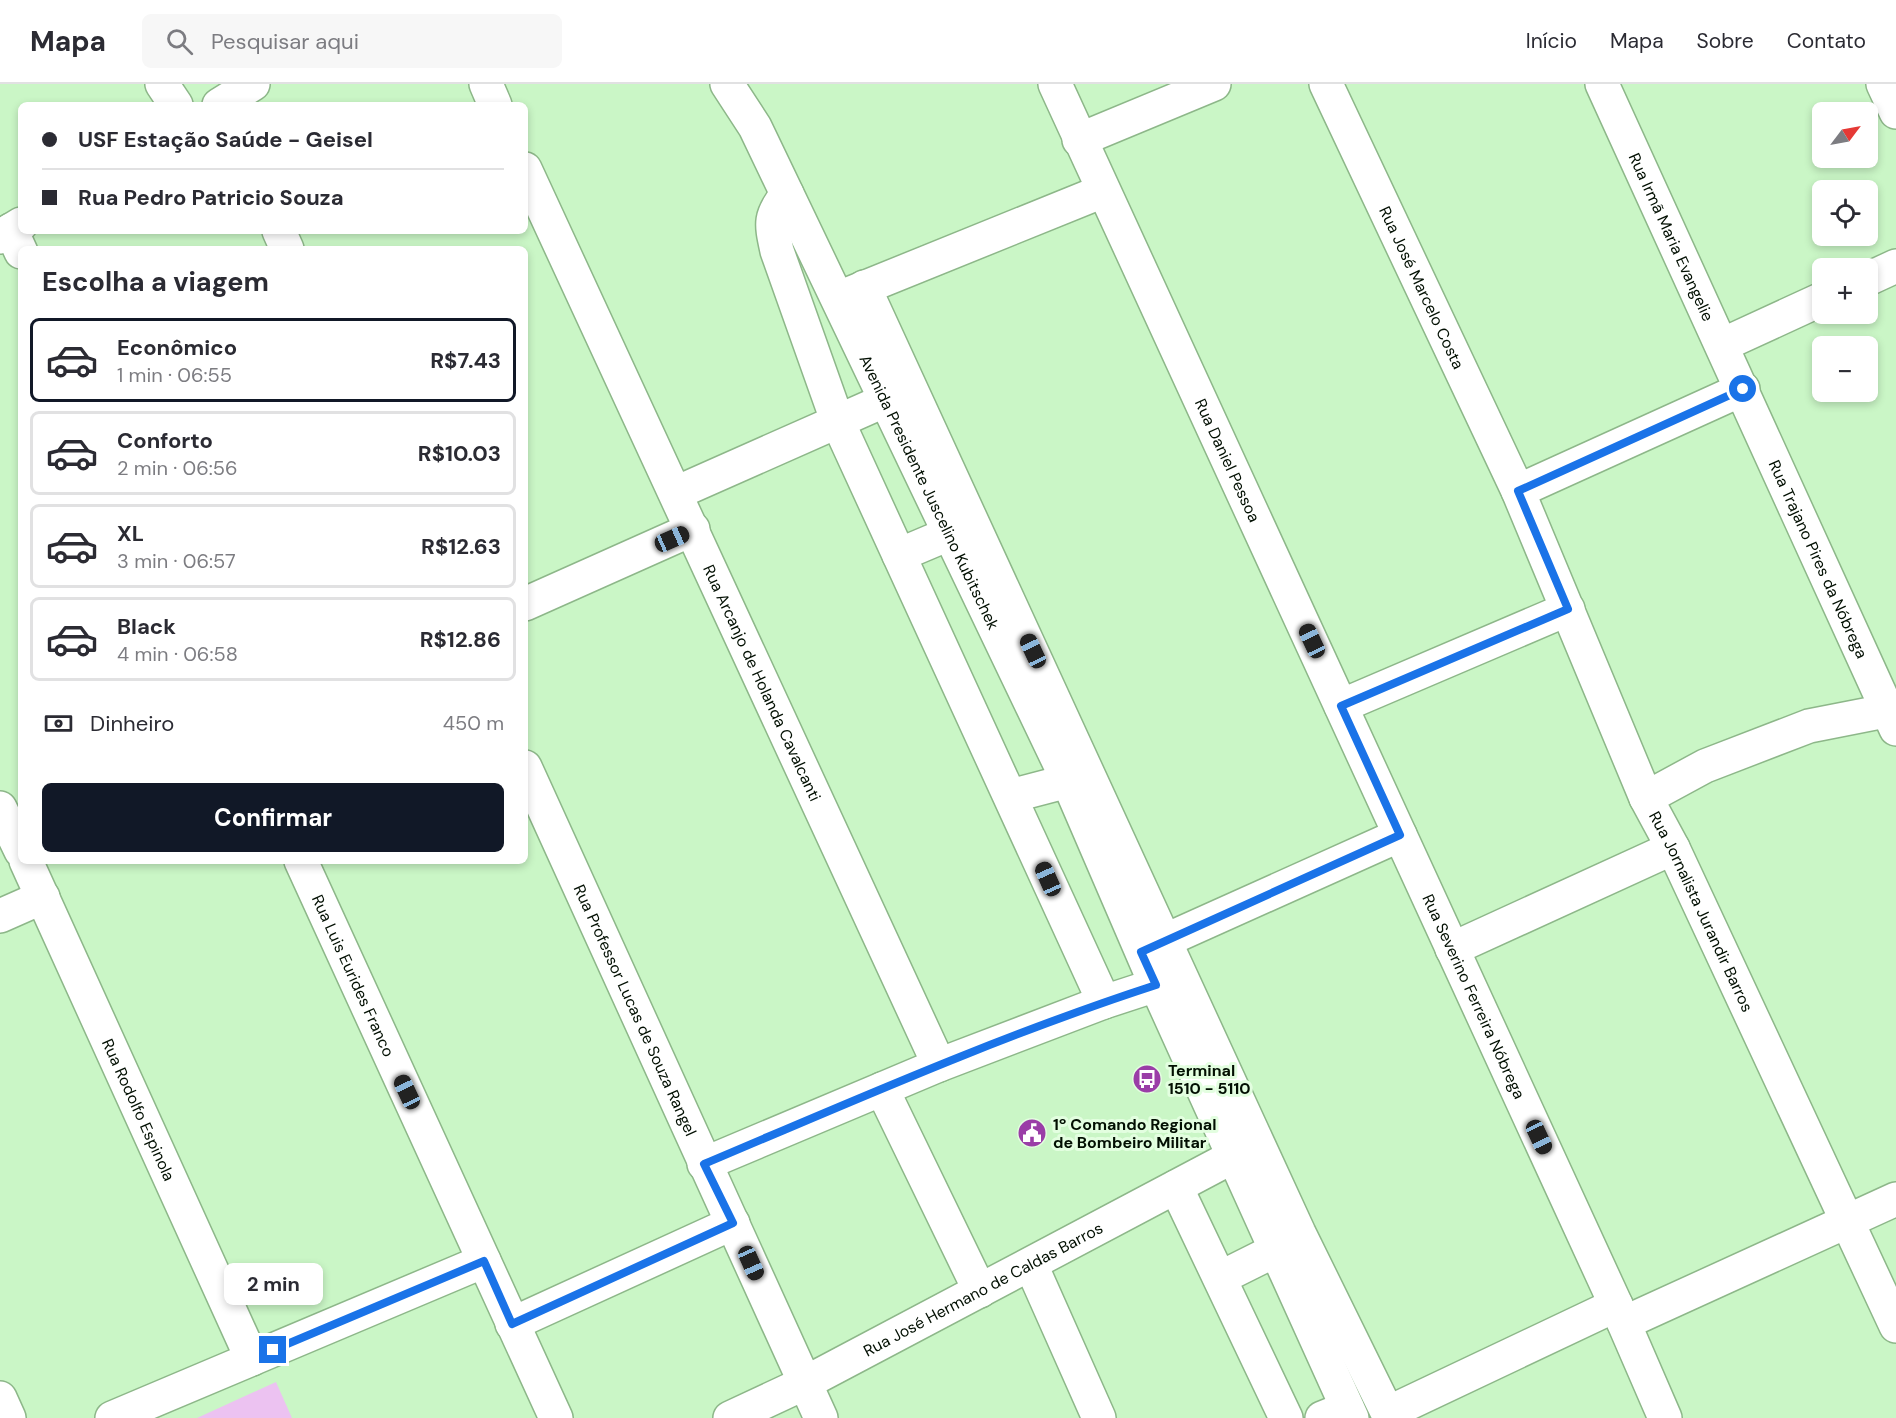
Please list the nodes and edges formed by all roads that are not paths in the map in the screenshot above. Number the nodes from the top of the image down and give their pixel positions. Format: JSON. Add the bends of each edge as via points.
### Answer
{"nodes":[{"id":1,"x":162,"y":84,"type":"edge"},
{"id":2,"x":254,"y":84,"type":"edge"},
{"id":3,"x":486,"y":84,"type":"edge"},
{"id":4,"x":727,"y":84,"type":"edge"},
{"id":5,"x":746,"y":84,"type":"edge"},
{"id":6,"x":1055,"y":84,"type":"edge"},
{"id":7,"x":1214,"y":84,"type":"edge"},
{"id":8,"x":1326,"y":84,"type":"edge"},
{"id":9,"x":1602,"y":84,"type":"edge"},
{"id":10,"x":1883,"y":84,"type":"edge"},
{"id":11,"x":174,"y":102,"type":"edge"},
{"id":12,"x":225,"y":102,"type":"edge"},
{"id":13,"x":494,"y":102,"type":"edge"},
{"id":14,"x":1896,"y":112,"type":"edge"},
{"id":15,"x":755,"y":127,"type":"junction"},
{"id":16,"x":1079,"y":140,"type":"junction"},
{"id":17,"x":528,"y":175,"type":"edge"},
{"id":18,"x":1103,"y":191,"type":"junction"},
{"id":19,"x":787,"y":194,"type":"junction"},
{"id":20,"x":1896,"y":266,"type":"edge"},
{"id":21,"x":1878,"y":274,"type":"edge"},
{"id":22,"x":851,"y":293,"type":"junction"},
{"id":23,"x":1812,"y":304,"type":"edge"},
{"id":24,"x":1722,"y":345,"type":"junction"},
{"id":25,"x":1743,"y":389,"type":"junction"},
{"id":26,"x":886,"y":400,"type":"junction"},
{"id":27,"x":837,"y":420,"type":"junction"},
{"id":28,"x":1518,"y":491,"type":"junction"},
{"id":29,"x":676,"y":493,"type":"junction"},
{"id":30,"x":693,"y":529,"type":"junction"},
{"id":31,"x":951,"y":533,"type":"junction"},
{"id":32,"x":899,"y":555,"type":"junction"},
{"id":33,"x":528,"y":603,"type":"edge"},
{"id":34,"x":1568,"y":609,"type":"junction"},
{"id":35,"x":1341,"y":706,"type":"junction"},
{"id":36,"x":1893,"y":716,"type":"edge"},
{"id":37,"x":1052,"y":721,"type":"junction"},
{"id":38,"x":528,"y":774,"type":"edge"},
{"id":39,"x":1068,"y":781,"type":"junction"},
{"id":40,"x":1011,"y":796,"type":"junction"},
{"id":41,"x":1646,"y":798,"type":"junction"},
{"id":42,"x":0,"y":808,"type":"edge"},
{"id":43,"x":1400,"y":835,"type":"junction"},
{"id":44,"x":18,"y":840,"type":"edge"},
{"id":45,"x":1673,"y":848,"type":"junction"},
{"id":46,"x":31,"y":864,"type":"edge"},
{"id":47,"x":302,"y":864,"type":"edge"},
{"id":48,"x":43,"y":897,"type":"junction"},
{"id":49,"x":0,"y":916,"type":"edge"},
{"id":50,"x":1153,"y":946,"type":"junction"},
{"id":51,"x":1452,"y":949,"type":"junction"},
{"id":52,"x":1156,"y":985,"type":"junction"},
{"id":53,"x":1104,"y":1002,"type":"junction"},
{"id":54,"x":939,"y":1065,"type":"junction"},
{"id":55,"x":882,"y":1089,"type":"junction"},
{"id":56,"x":1234,"y":1156,"type":"junction"},
{"id":57,"x":704,"y":1164,"type":"junction"},
{"id":58,"x":1176,"y":1187,"type":"junction"},
{"id":59,"x":1896,"y":1199,"type":"edge"},
{"id":60,"x":1848,"y":1220,"type":"junction"},
{"id":61,"x":733,"y":1223,"type":"junction"},
{"id":62,"x":1287,"y":1241,"type":"junction"},
{"id":63,"x":484,"y":1261,"type":"junction"},
{"id":64,"x":1031,"y":1265,"type":"junction"},
{"id":65,"x":1220,"y":1278,"type":"junction"},
{"id":66,"x":980,"y":1291,"type":"junction"},
{"id":67,"x":1620,"y":1314,"type":"junction"},
{"id":68,"x":512,"y":1324,"type":"junction"},
{"id":69,"x":1896,"y":1326,"type":"edge"},
{"id":70,"x":252,"y":1359,"type":"junction"},
{"id":71,"x":805,"y":1383,"type":"junction"},
{"id":72,"x":0,"y":1398,"type":"edge"},
{"id":73,"x":1340,"y":1415,"type":"edge"},
{"id":74,"x":1389,"y":1415,"type":"edge"},
{"id":75,"x":9,"y":1418,"type":"edge"},
{"id":76,"x":112,"y":1418,"type":"edge"},
{"id":77,"x":556,"y":1418,"type":"edge"},
{"id":78,"x":730,"y":1418,"type":"edge"},
{"id":79,"x":821,"y":1418,"type":"edge"},
{"id":80,"x":1099,"y":1418,"type":"edge"},
{"id":81,"x":1286,"y":1418,"type":"edge"},
{"id":82,"x":1665,"y":1418,"type":"edge"}],
"edges":[{"from":1,"to":11,"type":"street"},
{"from":2,"to":12,"type":"street"},
{"from":3,"to":13,"type":"street"},
{"from":4,"to":15,"type":"street","name":"Avenida Presidente Juscelino Kubitschek"},
{"from":5,"to":15,"type":"street","name":"Avenida Presidente Juscelino Kubitschek"},
{"from":6,"to":16,"type":"street","name":"Rua Daniel Pessoa"},
{"from":7,"to":16,"type":"street"},
{"from":8,"to":28,"type":"street","name":"Rua José Marcelo Costa"},
{"from":9,"to":24,"type":"street","name":"Rua Irmã Maria Evangelie"},
{"from":10,"to":14,"type":"street"},
{"from":15,"to":19,"type":"street","name":"Avenida Presidente Juscelino Kubitschek"},
{"from":16,"to":18,"type":"street","name":"Rua Daniel Pessoa"},
{"from":17,"to":29,"type":"street","name":"Rua Arcanjo de Holanda Cavalcanti"},
{"from":18,"to":22,"type":"street"},
{"from":18,"to":35,"type":"street","name":"Rua Daniel Pessoa"},
{"from":19,"to":22,"type":"street","name":"Avenida Presidente Juscelino Kubitschek"},
{"from":19,"to":27,"type":"street","via":[[774,210],[777,251]]},
{"from":20,"to":21,"type":"street"},
{"from":22,"to":26,"type":"street","name":"Avenida Presidente Juscelino Kubitschek"},
{"from":22,"to":37,"type":"street"},
{"from":23,"to":24,"type":"street"},
{"from":24,"to":25,"type":"street","name":"Rua Irmã Maria Evangelie"},
{"from":25,"to":28,"type":"street"},
{"from":25,"to":36,"type":"street","name":"Rua Trajano Pires da Nóbrega"},
{"from":26,"to":27,"type":"street"},
{"from":26,"to":31,"type":"street","name":"Avenida Presidente Juscelino Kubitschek"},
{"from":27,"to":29,"type":"street"},
{"from":27,"to":32,"type":"street"},
{"from":28,"to":34,"type":"street","name":"Rua Jornalista Jurandir Barros"},
{"from":29,"to":30,"type":"street","name":"Rua Arcanjo de Holanda Cavalcanti"},
{"from":30,"to":33,"type":"street"},
{"from":30,"to":54,"type":"street","name":"Rua Arcanjo de Holanda Cavalcanti"},
{"from":31,"to":32,"type":"street"},
{"from":31,"to":37,"type":"street","name":"Avenida Presidente Juscelino Kubitschek"},
{"from":32,"to":40,"type":"street"},
{"from":34,"to":35,"type":"street"},
{"from":34,"to":41,"type":"street","name":"Rua Jornalista Jurandir Barros"},
{"from":35,"to":43,"type":"street","name":"Rua Daniel Pessoa"},
{"from":36,"to":41,"type":"street","via":[[1809,726],[1705,766]]},
{"from":37,"to":39,"type":"street","name":"Avenida Presidente Juscelino Kubitschek"},
{"from":37,"to":50,"type":"street"},
{"from":38,"to":57,"type":"street","name":"Rua Professor Lucas de Souza Rangel"},
{"from":39,"to":40,"type":"street"},
{"from":39,"to":50,"type":"street","name":"Avenida Presidente Juscelino Kubitschek"},
{"from":40,"to":53,"type":"street"},
{"from":41,"to":45,"type":"street","name":"Rua Jornalista Jurandir Barros"},
{"from":42,"to":44,"type":"street","name":"Rua Rodolfo Espinola"},
{"from":43,"to":50,"type":"street"},
{"from":43,"to":51,"type":"street","name":"Rua Severino Ferreira Nóbrega"},
{"from":45,"to":51,"type":"street"},
{"from":45,"to":60,"type":"street","name":"Rua Jornalista Jurandir Barros"},
{"from":46,"to":48,"type":"street","name":"Rua Rodolfo Espinola"},
{"from":47,"to":63,"type":"street","name":"Rua Luis Eurides Franco"},
{"from":48,"to":49,"type":"street"},
{"from":48,"to":70,"type":"street","name":"Rua Rodolfo Espinola"},
{"from":50,"to":52,"type":"street","name":"Avenida Presidente Juscelino Kubitschek"},
{"from":50,"to":62,"type":"street"},
{"from":51,"to":67,"type":"street","name":"Rua Severino Ferreira Nóbrega"},
{"from":52,"to":53,"type":"street"},
{"from":52,"to":56,"type":"street","name":"Avenida Presidente Juscelino Kubitschek"},
{"from":53,"to":54,"type":"street"},
{"from":54,"to":55,"type":"street"},
{"from":55,"to":57,"type":"street"},
{"from":55,"to":66,"type":"street"},
{"from":56,"to":58,"type":"street","name":"Rua José Hermano de Caldas Barros"},
{"from":56,"to":62,"type":"street","name":"Avenida Presidente Juscelino Kubitschek"},
{"from":57,"to":61,"type":"street","name":"Rua Professor Lucas de Souza Rangel"},
{"from":58,"to":64,"type":"street","name":"Rua José Hermano de Caldas Barros"},
{"from":58,"to":65,"type":"street"},
{"from":59,"to":60,"type":"street"},
{"from":60,"to":67,"type":"street"},
{"from":60,"to":69,"type":"street","name":"Rua Jornalista Jurandir Barros"},
{"from":61,"to":68,"type":"street"},
{"from":61,"to":71,"type":"street","name":"Rua Professor Lucas de Souza Rangel"},
{"from":62,"to":65,"type":"street"},
{"from":62,"to":73,"type":"street","name":"Avenida Presidente Juscelino Kubitschek"},
{"from":62,"to":74,"type":"street"},
{"from":63,"to":68,"type":"street","name":"Rua Luis Eurides Franco"},
{"from":63,"to":70,"type":"street"},
{"from":64,"to":66,"type":"street","name":"Rua José Hermano de Caldas Barros"},
{"from":64,"to":80,"type":"street"},
{"from":65,"to":81,"type":"street"},
{"from":66,"to":71,"type":"street","name":"Rua José Hermano de Caldas Barros"},
{"from":67,"to":74,"type":"street"},
{"from":67,"to":82,"type":"street","name":"Rua Severino Ferreira Nóbrega"},
{"from":68,"to":77,"type":"street","name":"Rua Luis Eurides Franco"},
{"from":70,"to":76,"type":"street"},
{"from":71,"to":78,"type":"street","name":"Rua José Hermano de Caldas Barros"},
{"from":71,"to":79,"type":"street","name":"Rua Professor Lucas de Souza Rangel"},
{"from":72,"to":75,"type":"street"}]}
